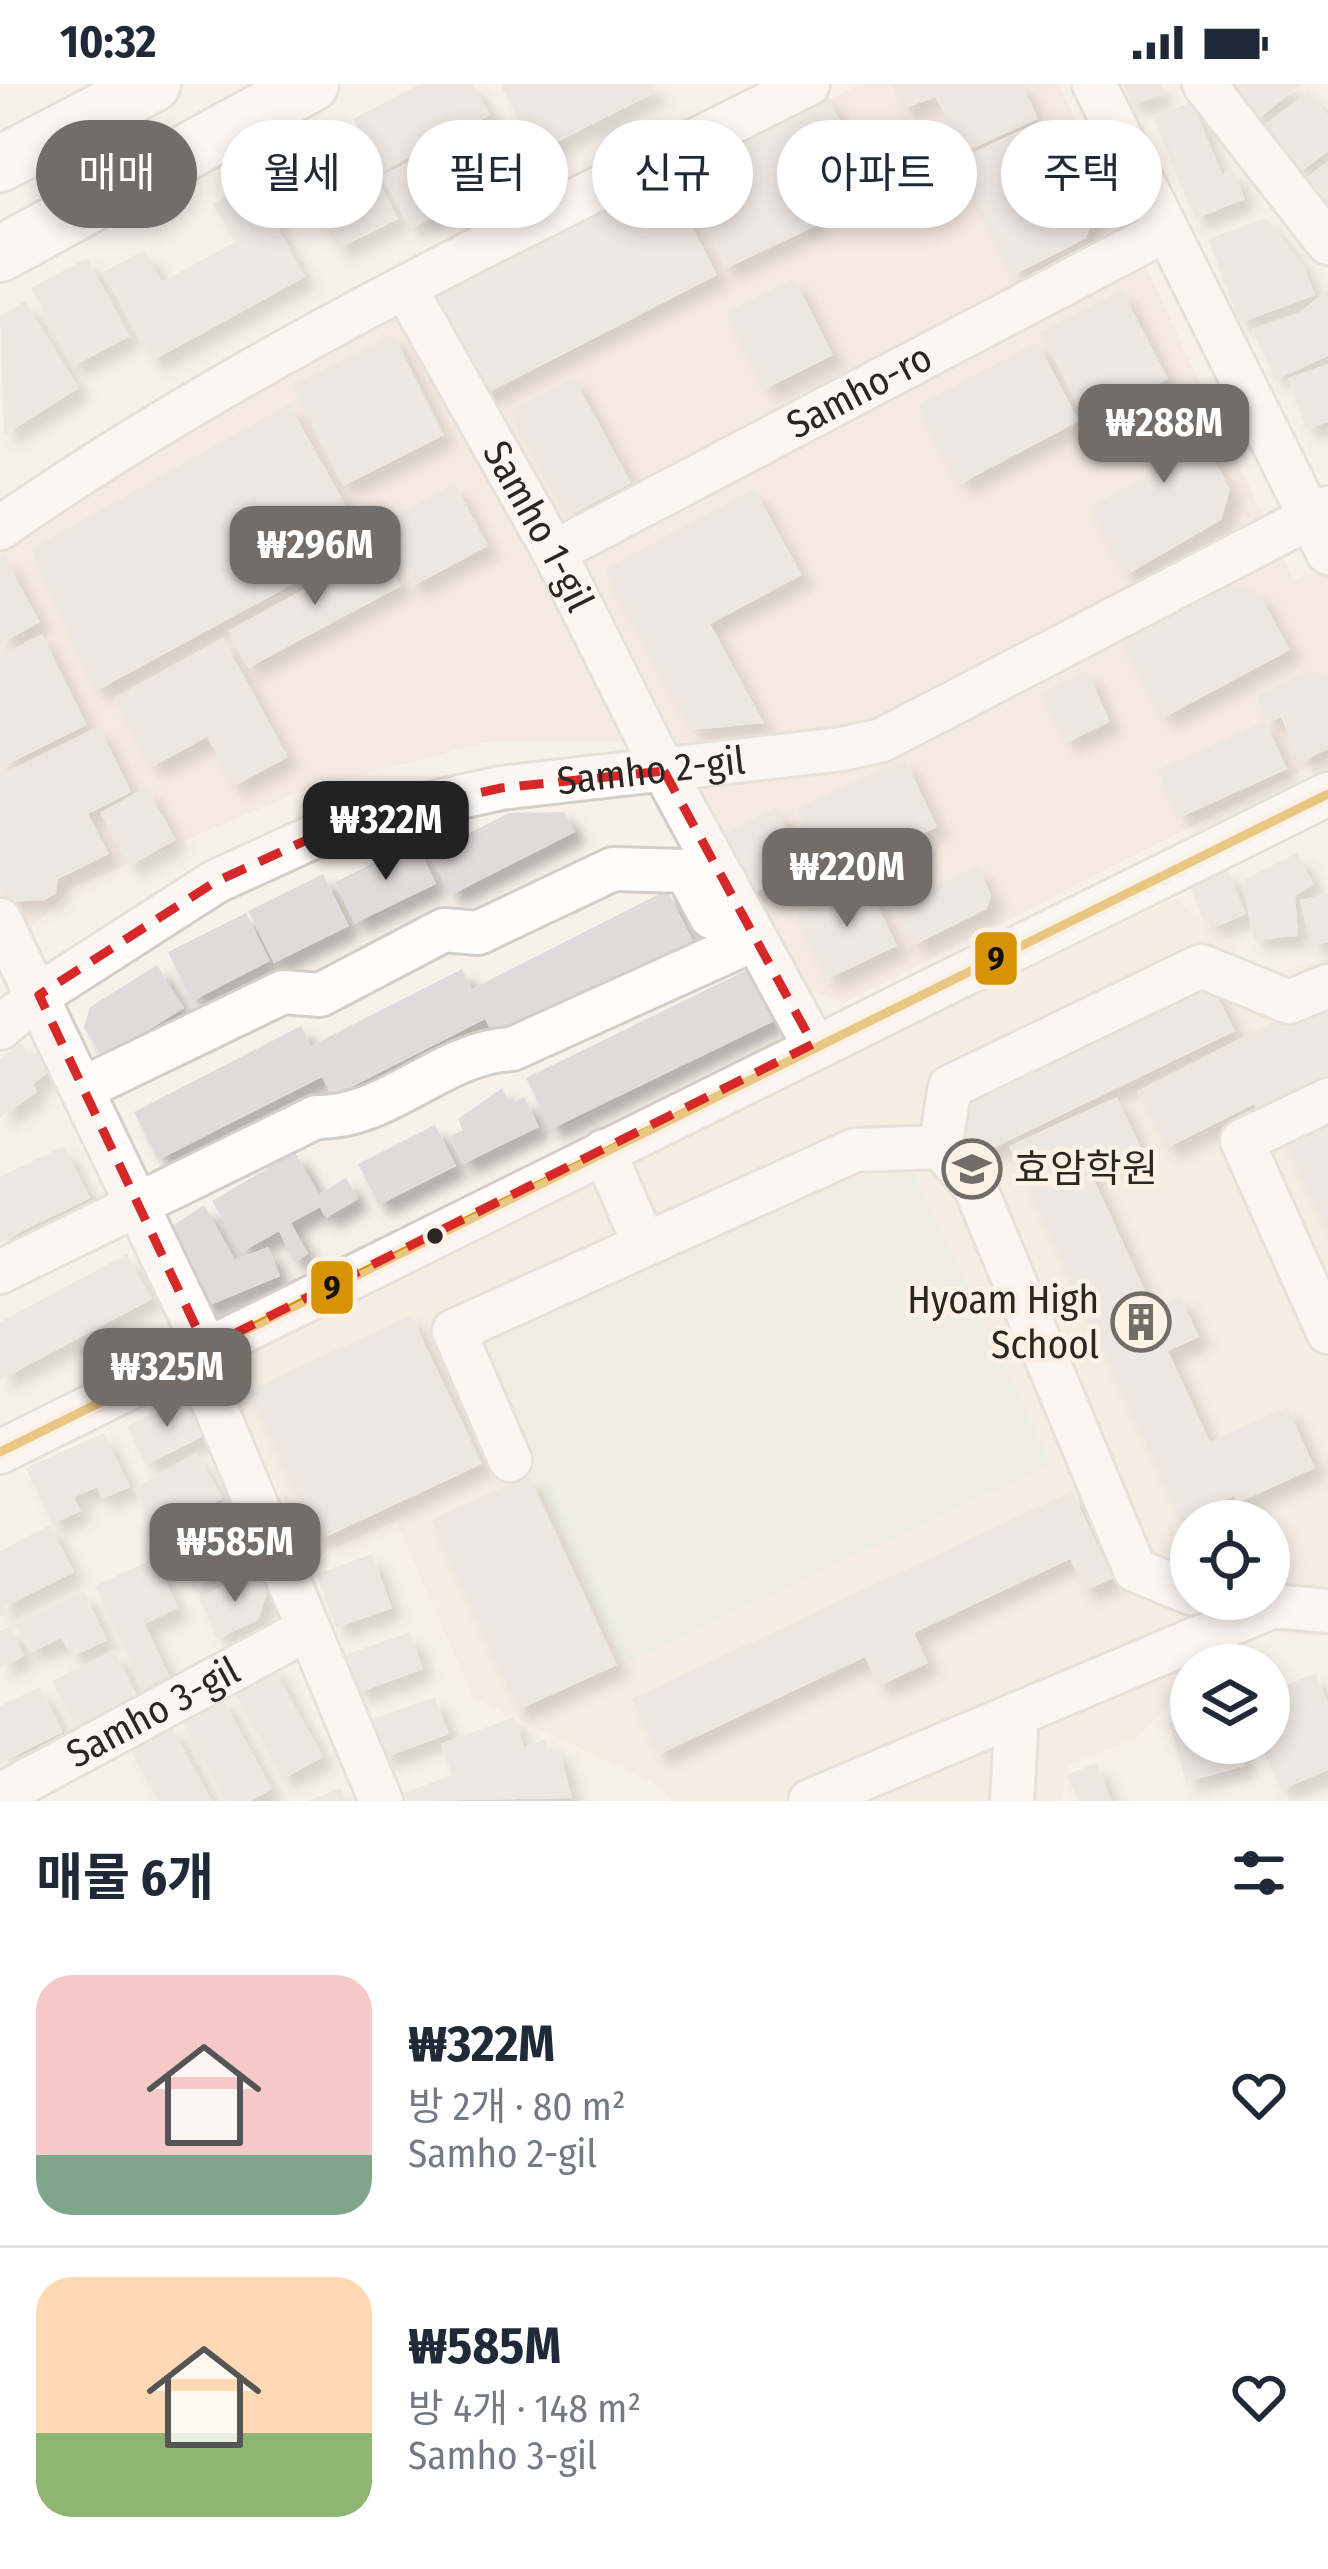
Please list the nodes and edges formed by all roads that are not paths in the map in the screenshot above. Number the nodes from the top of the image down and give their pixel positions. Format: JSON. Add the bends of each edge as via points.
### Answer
{"nodes":[{"id":1,"x":153,"y":84,"type":"edge"},
{"id":2,"x":311,"y":84,"type":"edge"},
{"id":3,"x":808,"y":84,"type":"edge"},
{"id":4,"x":1094,"y":84,"type":"edge"},
{"id":5,"x":1204,"y":84,"type":"edge"},
{"id":6,"x":0,"y":164,"type":"edge"},
{"id":7,"x":1166,"y":230,"type":"junction"},
{"id":8,"x":1328,"y":243,"type":"edge"},
{"id":9,"x":0,"y":254,"type":"edge"},
{"id":10,"x":405,"y":288,"type":"junction"},
{"id":11,"x":1322,"y":527,"type":"edge"},
{"id":12,"x":0,"y":528,"type":"edge"},
{"id":13,"x":554,"y":551,"type":"junction"},
{"id":14,"x":664,"y":771,"type":"junction"},
{"id":15,"x":1328,"y":794,"type":"edge"},
{"id":16,"x":0,"y":920,"type":"edge"},
{"id":17,"x":742,"y":945,"type":"junction"},
{"id":18,"x":1328,"y":986,"type":"edge"},
{"id":19,"x":39,"y":995,"type":"junction"},
{"id":20,"x":0,"y":1028,"type":"edge"},
{"id":21,"x":814,"y":1044,"type":"junction"},
{"id":22,"x":84,"y":1088,"type":"junction"},
{"id":23,"x":1328,"y":1100,"type":"edge"},
{"id":24,"x":940,"y":1147,"type":"junction"},
{"id":25,"x":604,"y":1151,"type":"junction"},
{"id":26,"x":137,"y":1203,"type":"junction"},
{"id":27,"x":644,"y":1244,"type":"junction"},
{"id":28,"x":0,"y":1272,"type":"edge"},
{"id":29,"x":1328,"y":1332,"type":"edge"},
{"id":30,"x":200,"y":1351,"type":"junction"},
{"id":31,"x":0,"y":1452,"type":"edge"},
{"id":32,"x":510,"y":1460,"type":"dead end"},
{"id":33,"x":1170,"y":1584,"type":"edge"},
{"id":34,"x":1290,"y":1607,"type":"edge"},
{"id":35,"x":1328,"y":1611,"type":"edge"},
{"id":36,"x":1240,"y":1620,"type":"edge"},
{"id":37,"x":308,"y":1629,"type":"junction"},
{"id":38,"x":1017,"y":1714,"type":"junction"},
{"id":39,"x":0,"y":1795,"type":"edge"},
{"id":40,"x":831,"y":1797,"type":"edge"},
{"id":41,"x":381,"y":1801,"type":"edge"},
{"id":42,"x":1012,"y":1801,"type":"edge"}],
"edges":[{"from":1,"to":6,"type":"main road"},
{"from":2,"to":9,"type":"main road"},
{"from":3,"to":10,"type":"street"},
{"from":4,"to":7,"type":"street"},
{"from":5,"to":8,"type":"street"},
{"from":7,"to":11,"type":"street"},
{"from":7,"to":13,"type":"street","name":"Samho-ro"},
{"from":10,"to":12,"type":"street","via":[[106,454]]},
{"from":10,"to":13,"type":"street","name":"Samho 1-gil"},
{"from":11,"to":14,"type":"street","name":"Samho 2-gil","via":[[882,740]]},
{"from":13,"to":14,"type":"street","name":"Samho 1-gil"},
{"from":14,"to":17,"type":"street","name":"Samho 1-gil"},
{"from":14,"to":19,"type":"street","name":"Samho 2-gil","via":[[502,788],[346,822],[214,882]]},
{"from":15,"to":21,"type":"street"},
{"from":16,"to":19,"type":"street"},
{"from":17,"to":21,"type":"street"},
{"from":17,"to":22,"type":"street","via":[[686,871],[613,869],[478,932],[445,930],[320,995],[283,992]]},
{"from":17,"to":26,"type":"street","via":[[512,1048],[480,1050],[346,1118],[316,1117]]},
{"from":18,"to":24,"type":"street","via":[[1289,1002],[1201,967],[950,1087]]},
{"from":19,"to":20,"type":"street","name":"Samho 2-gil"},
{"from":19,"to":22,"type":"street"},
{"from":21,"to":25,"type":"street"},
{"from":22,"to":26,"type":"street"},
{"from":23,"to":29,"type":"street","via":[[1242,1141]]},
{"from":24,"to":27,"type":"street","via":[[855,1150]]},
{"from":24,"to":33,"type":"street","via":[[975,1187],[1135,1570]]},
{"from":25,"to":27,"type":"street"},
{"from":25,"to":30,"type":"street"},
{"from":26,"to":28,"type":"street"},
{"from":26,"to":30,"type":"street"},
{"from":27,"to":32,"type":"street","via":[[454,1331]]},
{"from":30,"to":31,"type":"street"},
{"from":30,"to":37,"type":"street"},
{"from":34,"to":35,"type":"street"},
{"from":36,"to":38,"type":"street"},
{"from":37,"to":39,"type":"street","name":"Samho 3-gil"},
{"from":37,"to":41,"type":"street"},
{"from":38,"to":40,"type":"street"},
{"from":38,"to":42,"type":"street"}]}
